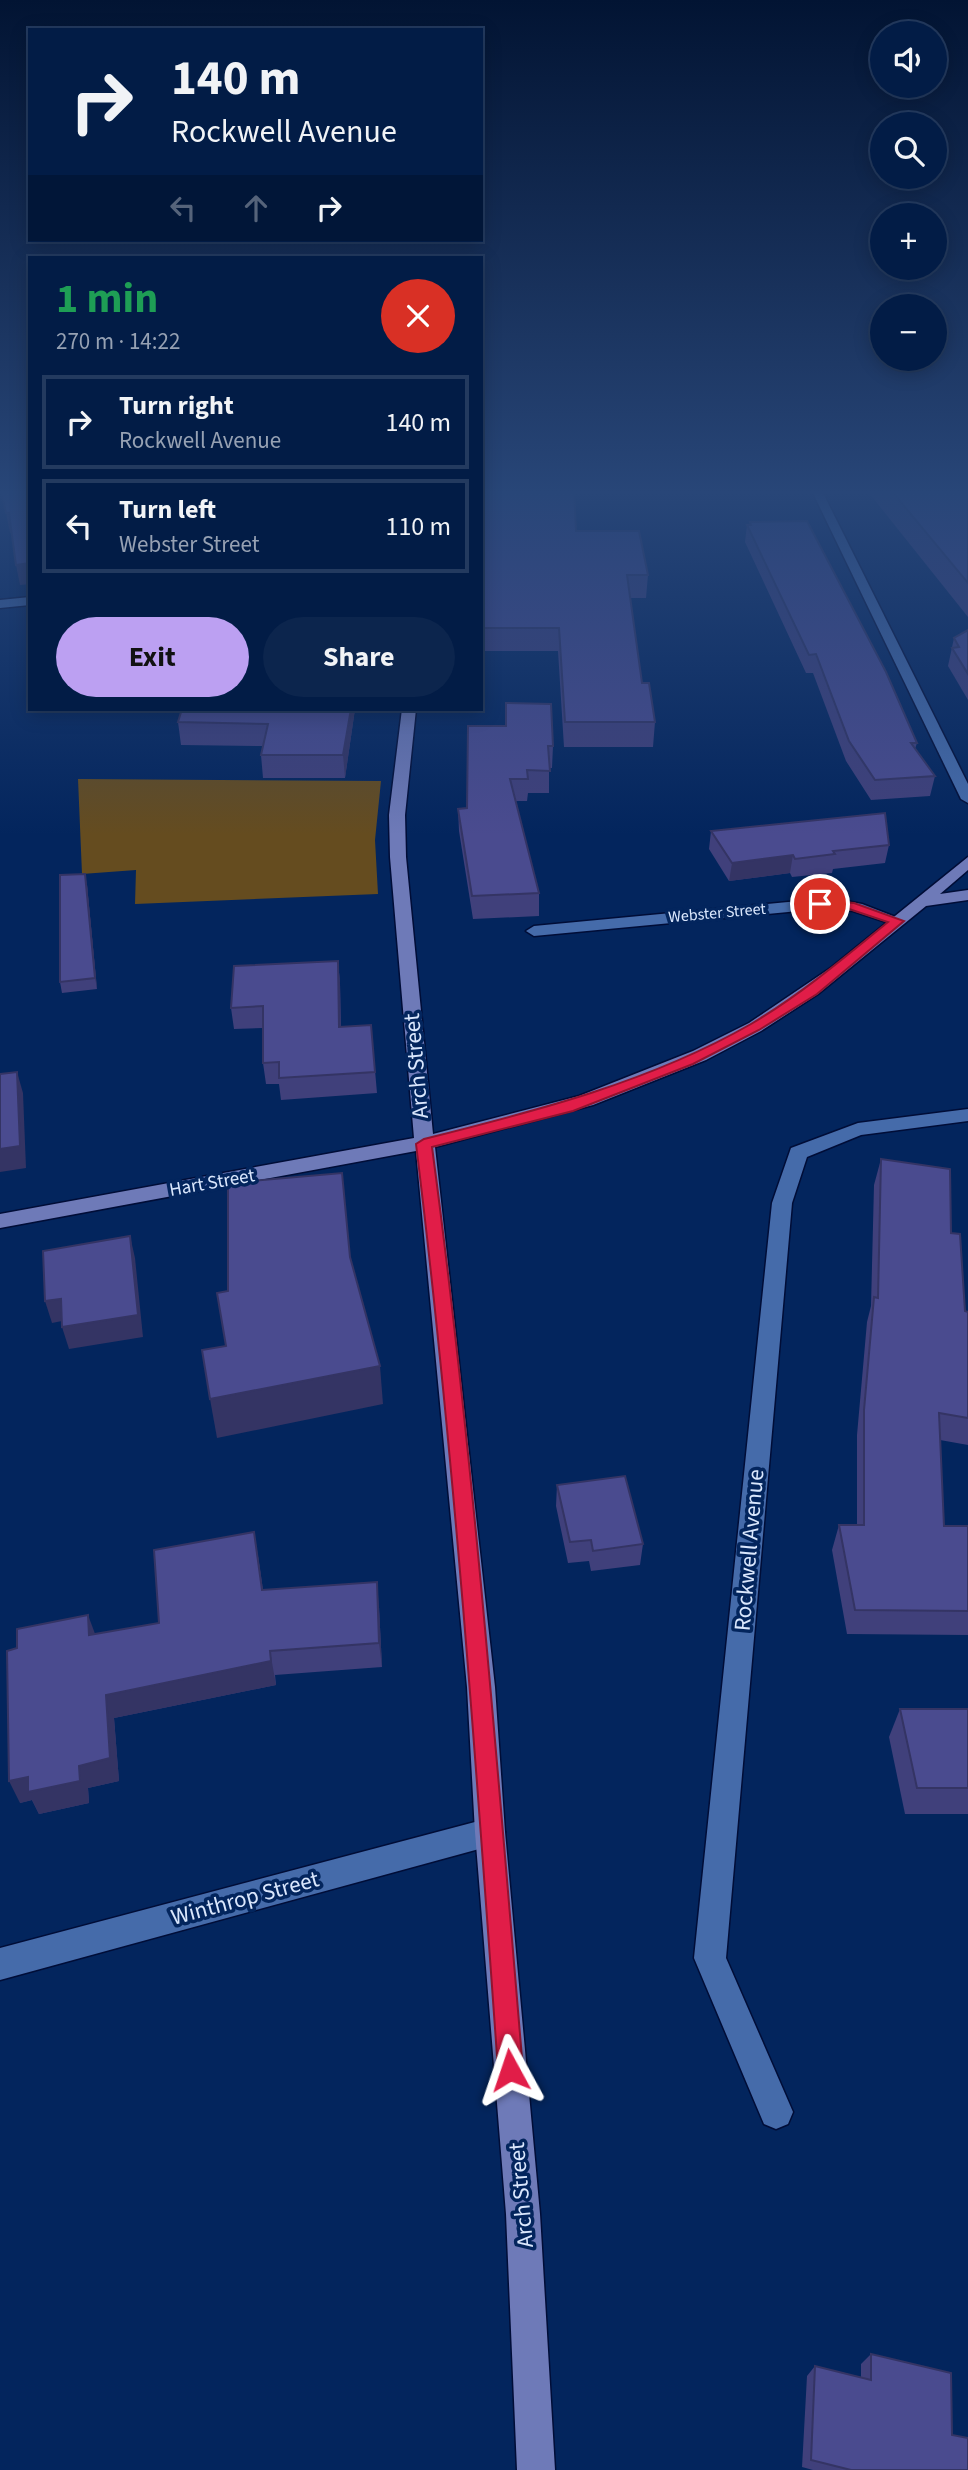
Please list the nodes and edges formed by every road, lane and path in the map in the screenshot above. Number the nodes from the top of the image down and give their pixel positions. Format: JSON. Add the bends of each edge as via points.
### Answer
{"nodes":[{"id":1,"x":873,"y":604,"type":"edge"},
{"id":2,"x":409,"y":711,"type":"edge"},
{"id":3,"x":968,"y":799,"type":"edge"},
{"id":4,"x":968,"y":862,"type":"edge"},
{"id":5,"x":968,"y":895,"type":"edge"},
{"id":6,"x":920,"y":903,"type":"junction"},
{"id":7,"x":898,"y":921,"type":"junction"},
{"id":8,"x":534,"y":931,"type":"dead end"},
{"id":9,"x":968,"y":1115,"type":"edge"},
{"id":10,"x":424,"y":1144,"type":"junction"},
{"id":11,"x":0,"y":1221,"type":"edge"},
{"id":12,"x":489,"y":1832,"type":"junction"},
{"id":13,"x":0,"y":1964,"type":"edge"},
{"id":14,"x":776,"y":2112,"type":"dead end"},
{"id":15,"x":536,"y":2470,"type":"edge"}],
"edges":[{"from":1,"to":3,"type":"street"},
{"from":2,"to":10,"type":"main road","name":"Arch Street","via":[[397,832]]},
{"from":4,"to":6,"type":"main road"},
{"from":5,"to":6,"type":"main road"},
{"from":6,"to":7,"type":"main road"},
{"from":7,"to":8,"type":"street","name":"Webster Street","via":[[830,903]]},
{"from":7,"to":10,"type":"main road","via":[[812,991],[688,1061],[568,1107]]},
{"from":9,"to":14,"type":"street","name":"Rockwell Avenue","via":[[858,1129],[798,1153],[782,1203],[710,1958]]},
{"from":10,"to":11,"type":"main road","name":"Hart Street"},
{"from":10,"to":12,"type":"main road","name":"Arch Street","via":[[481,1687]]},
{"from":12,"to":13,"type":"street","name":"Winthrop Street"},
{"from":12,"to":15,"type":"main road","name":"Arch Street","via":[[524,2227]]}]}
